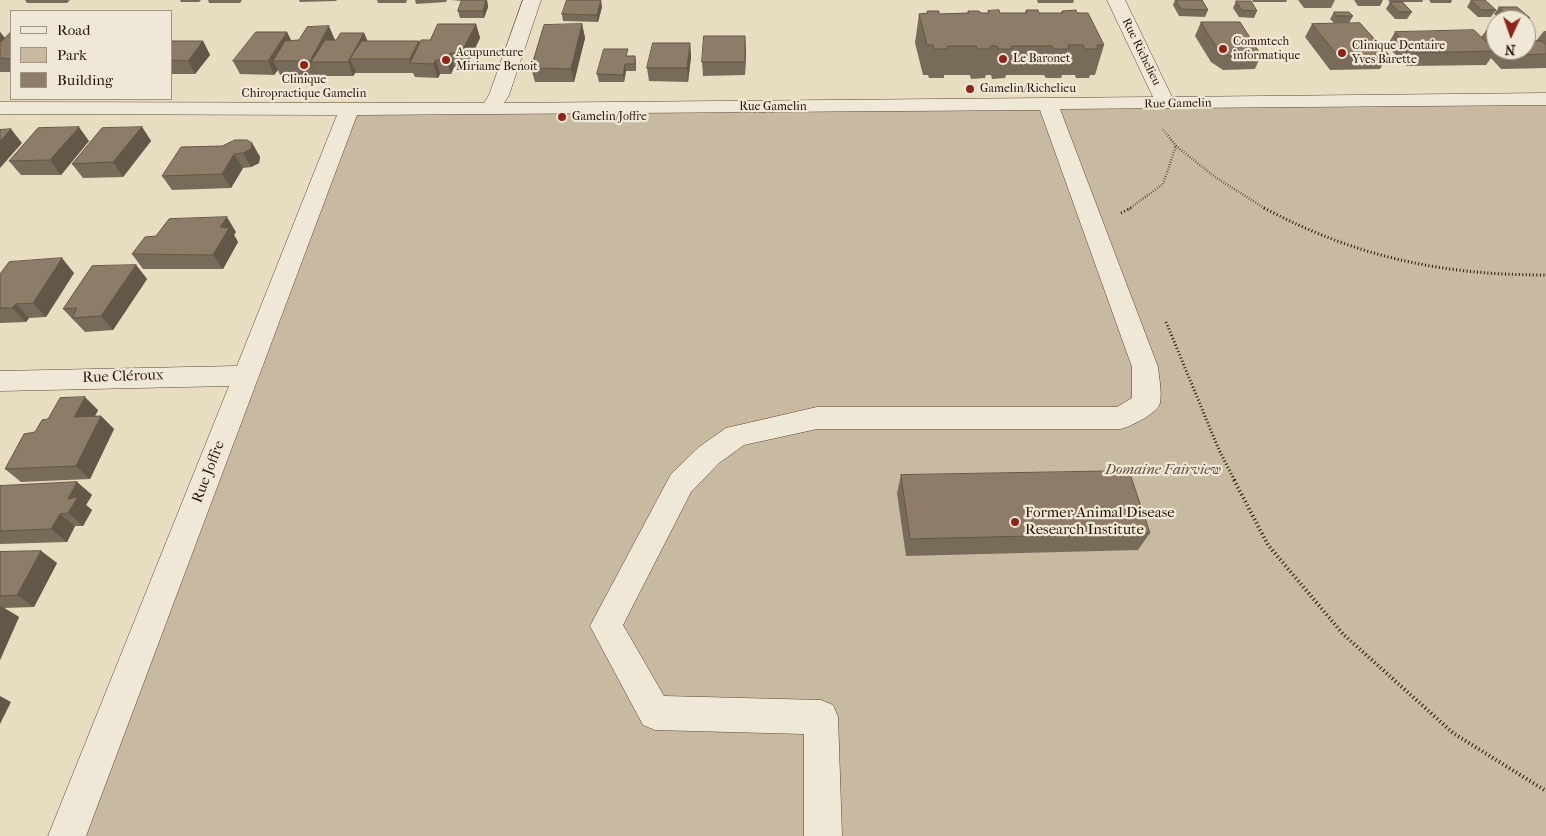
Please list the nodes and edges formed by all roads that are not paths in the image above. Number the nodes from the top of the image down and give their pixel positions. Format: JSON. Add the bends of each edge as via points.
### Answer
{"nodes":[{"id":1,"x":532,"y":0,"type":"edge"},
{"id":2,"x":1116,"y":0,"type":"edge"},
{"id":3,"x":1546,"y":99,"type":"edge"},
{"id":4,"x":1048,"y":104,"type":"junction"},
{"id":5,"x":1166,"y":104,"type":"junction"},
{"id":6,"x":0,"y":108,"type":"edge"},
{"id":7,"x":350,"y":108,"type":"junction"},
{"id":8,"x":490,"y":109,"type":"junction"},
{"id":9,"x":246,"y":376,"type":"junction"},
{"id":10,"x":0,"y":381,"type":"edge"},
{"id":11,"x":67,"y":836,"type":"edge"},
{"id":12,"x":823,"y":836,"type":"edge"}],
"edges":[{"from":1,"to":8,"type":"street","via":[[499,94]]},
{"from":2,"to":5,"type":"street","name":"Rue Richelieu"},
{"from":3,"to":5,"type":"street","name":"Rue Gamelin"},
{"from":4,"to":5,"type":"street","name":"Rue Gamelin"},
{"from":4,"to":8,"type":"street","name":"Rue Gamelin"},
{"from":4,"to":12,"type":"street","via":[[1145,367],[1146,403],[1121,418],[817,418],[736,436],[680,483],[606,626],[655,713],[821,716]]},
{"from":6,"to":7,"type":"street","name":"Rue Gamelin"},
{"from":7,"to":8,"type":"street","name":"Rue Gamelin"},
{"from":7,"to":9,"type":"street","name":"Rue Joffre"},
{"from":9,"to":10,"type":"street","name":"Rue Cléroux"},
{"from":9,"to":11,"type":"street","name":"Rue Joffre"}]}
